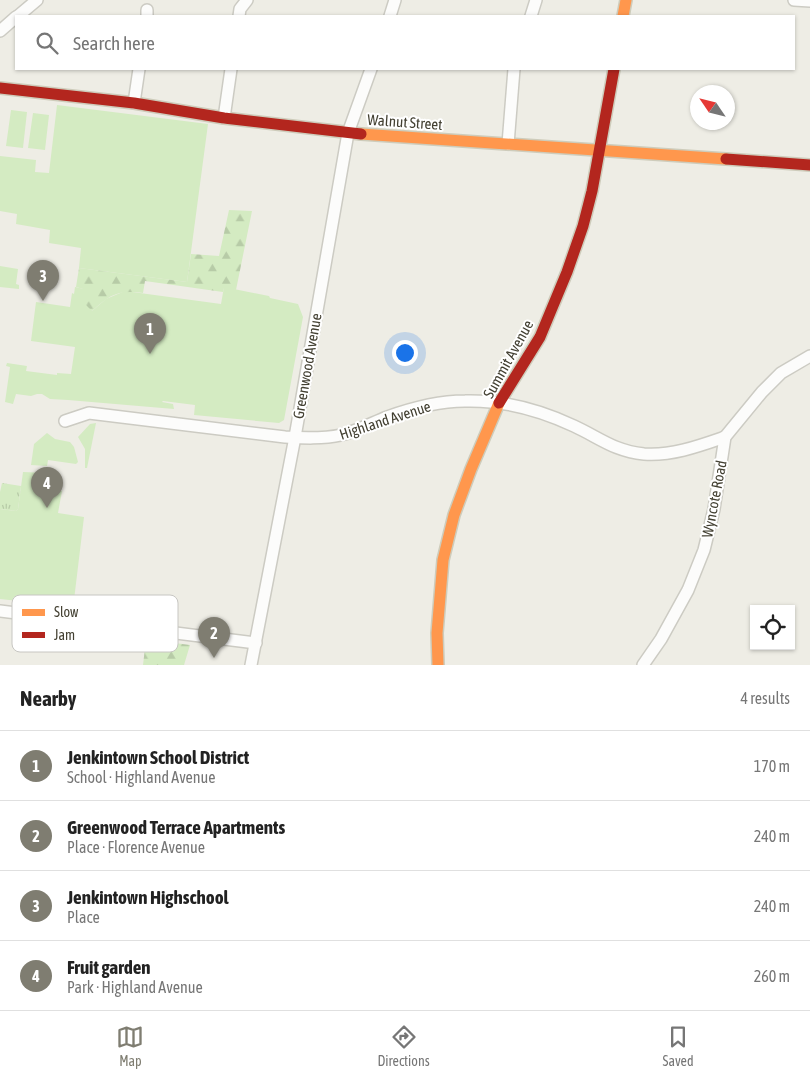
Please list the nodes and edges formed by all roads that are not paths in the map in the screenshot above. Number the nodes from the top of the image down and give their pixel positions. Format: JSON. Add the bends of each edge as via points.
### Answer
{"nodes":[{"id":1,"x":37,"y":0,"type":"edge"},
{"id":2,"x":247,"y":0,"type":"edge"},
{"id":3,"x":395,"y":0,"type":"edge"},
{"id":4,"x":536,"y":0,"type":"edge"},
{"id":5,"x":626,"y":0,"type":"edge"},
{"id":6,"x":794,"y":0,"type":"edge"},
{"id":7,"x":810,"y":1,"type":"edge"},
{"id":8,"x":19,"y":15,"type":"edge"},
{"id":9,"x":239,"y":15,"type":"edge"},
{"id":10,"x":390,"y":15,"type":"edge"},
{"id":11,"x":531,"y":15,"type":"edge"},
{"id":12,"x":623,"y":15,"type":"edge"},
{"id":13,"x":15,"y":18,"type":"edge"},
{"id":14,"x":1,"y":28,"type":"edge"},
{"id":15,"x":139,"y":70,"type":"edge"},
{"id":16,"x":231,"y":70,"type":"edge"},
{"id":17,"x":371,"y":70,"type":"edge"},
{"id":18,"x":514,"y":70,"type":"edge"},
{"id":19,"x":614,"y":70,"type":"edge"},
{"id":20,"x":0,"y":88,"type":"edge"},
{"id":21,"x":134,"y":103,"type":"junction"},
{"id":22,"x":224,"y":118,"type":"junction"},
{"id":23,"x":348,"y":134,"type":"junction"},
{"id":24,"x":508,"y":144,"type":"junction"},
{"id":25,"x":600,"y":151,"type":"junction"},
{"id":26,"x":810,"y":165,"type":"edge"},
{"id":27,"x":810,"y":356,"type":"edge"},
{"id":28,"x":499,"y":404,"type":"junction"},
{"id":29,"x":66,"y":421,"type":"dead end"},
{"id":30,"x":725,"y":437,"type":"junction"},
{"id":31,"x":294,"y":438,"type":"junction"},
{"id":32,"x":178,"y":633,"type":"edge"},
{"id":33,"x":256,"y":643,"type":"junction"},
{"id":34,"x":251,"y":665,"type":"edge"},
{"id":35,"x":438,"y":665,"type":"edge"},
{"id":36,"x":643,"y":665,"type":"edge"}],
"edges":[{"from":1,"to":8,"type":"street"},
{"from":2,"to":9,"type":"street"},
{"from":3,"to":10,"type":"street"},
{"from":4,"to":11,"type":"street"},
{"from":5,"to":12,"type":"street"},
{"from":6,"to":7,"type":"street"},
{"from":13,"to":14,"type":"street"},
{"from":15,"to":21,"type":"street"},
{"from":16,"to":22,"type":"street"},
{"from":17,"to":23,"type":"street","name":"Greenwood Avenue"},
{"from":18,"to":24,"type":"street"},
{"from":19,"to":25,"type":"street","name":"Summit Avenue"},
{"from":20,"to":21,"type":"street","name":"Walnut Street"},
{"from":21,"to":22,"type":"street","name":"Walnut Street"},
{"from":22,"to":23,"type":"street","name":"Walnut Street"},
{"from":23,"to":24,"type":"street","name":"Walnut Street"},
{"from":23,"to":31,"type":"street","name":"Greenwood Avenue"},
{"from":24,"to":25,"type":"street","name":"Walnut Street"},
{"from":25,"to":26,"type":"street","name":"Walnut Street"},
{"from":25,"to":28,"type":"street","name":"Summit Avenue","via":[[583,226],[557,299],[540,337]]},
{"from":27,"to":30,"type":"street","via":[[781,373]]},
{"from":28,"to":30,"type":"street","name":"Highland Avenue","via":[[544,414],[576,426],[612,446],[643,454],[666,454]]},
{"from":28,"to":31,"type":"street","name":"Highland Avenue","via":[[436,403],[389,416],[341,435]]},
{"from":28,"to":35,"type":"street","name":"Summit Avenue","via":[[454,515],[443,560],[437,632]]},
{"from":29,"to":31,"type":"street","name":"Highland Avenue","via":[[89,414]]},
{"from":30,"to":36,"type":"street","name":"Wyncote Road","via":[[704,550],[688,590]]},
{"from":31,"to":33,"type":"street","name":"Greenwood Avenue"},
{"from":32,"to":33,"type":"street"},
{"from":33,"to":34,"type":"street","name":"Greenwood Avenue"}]}
